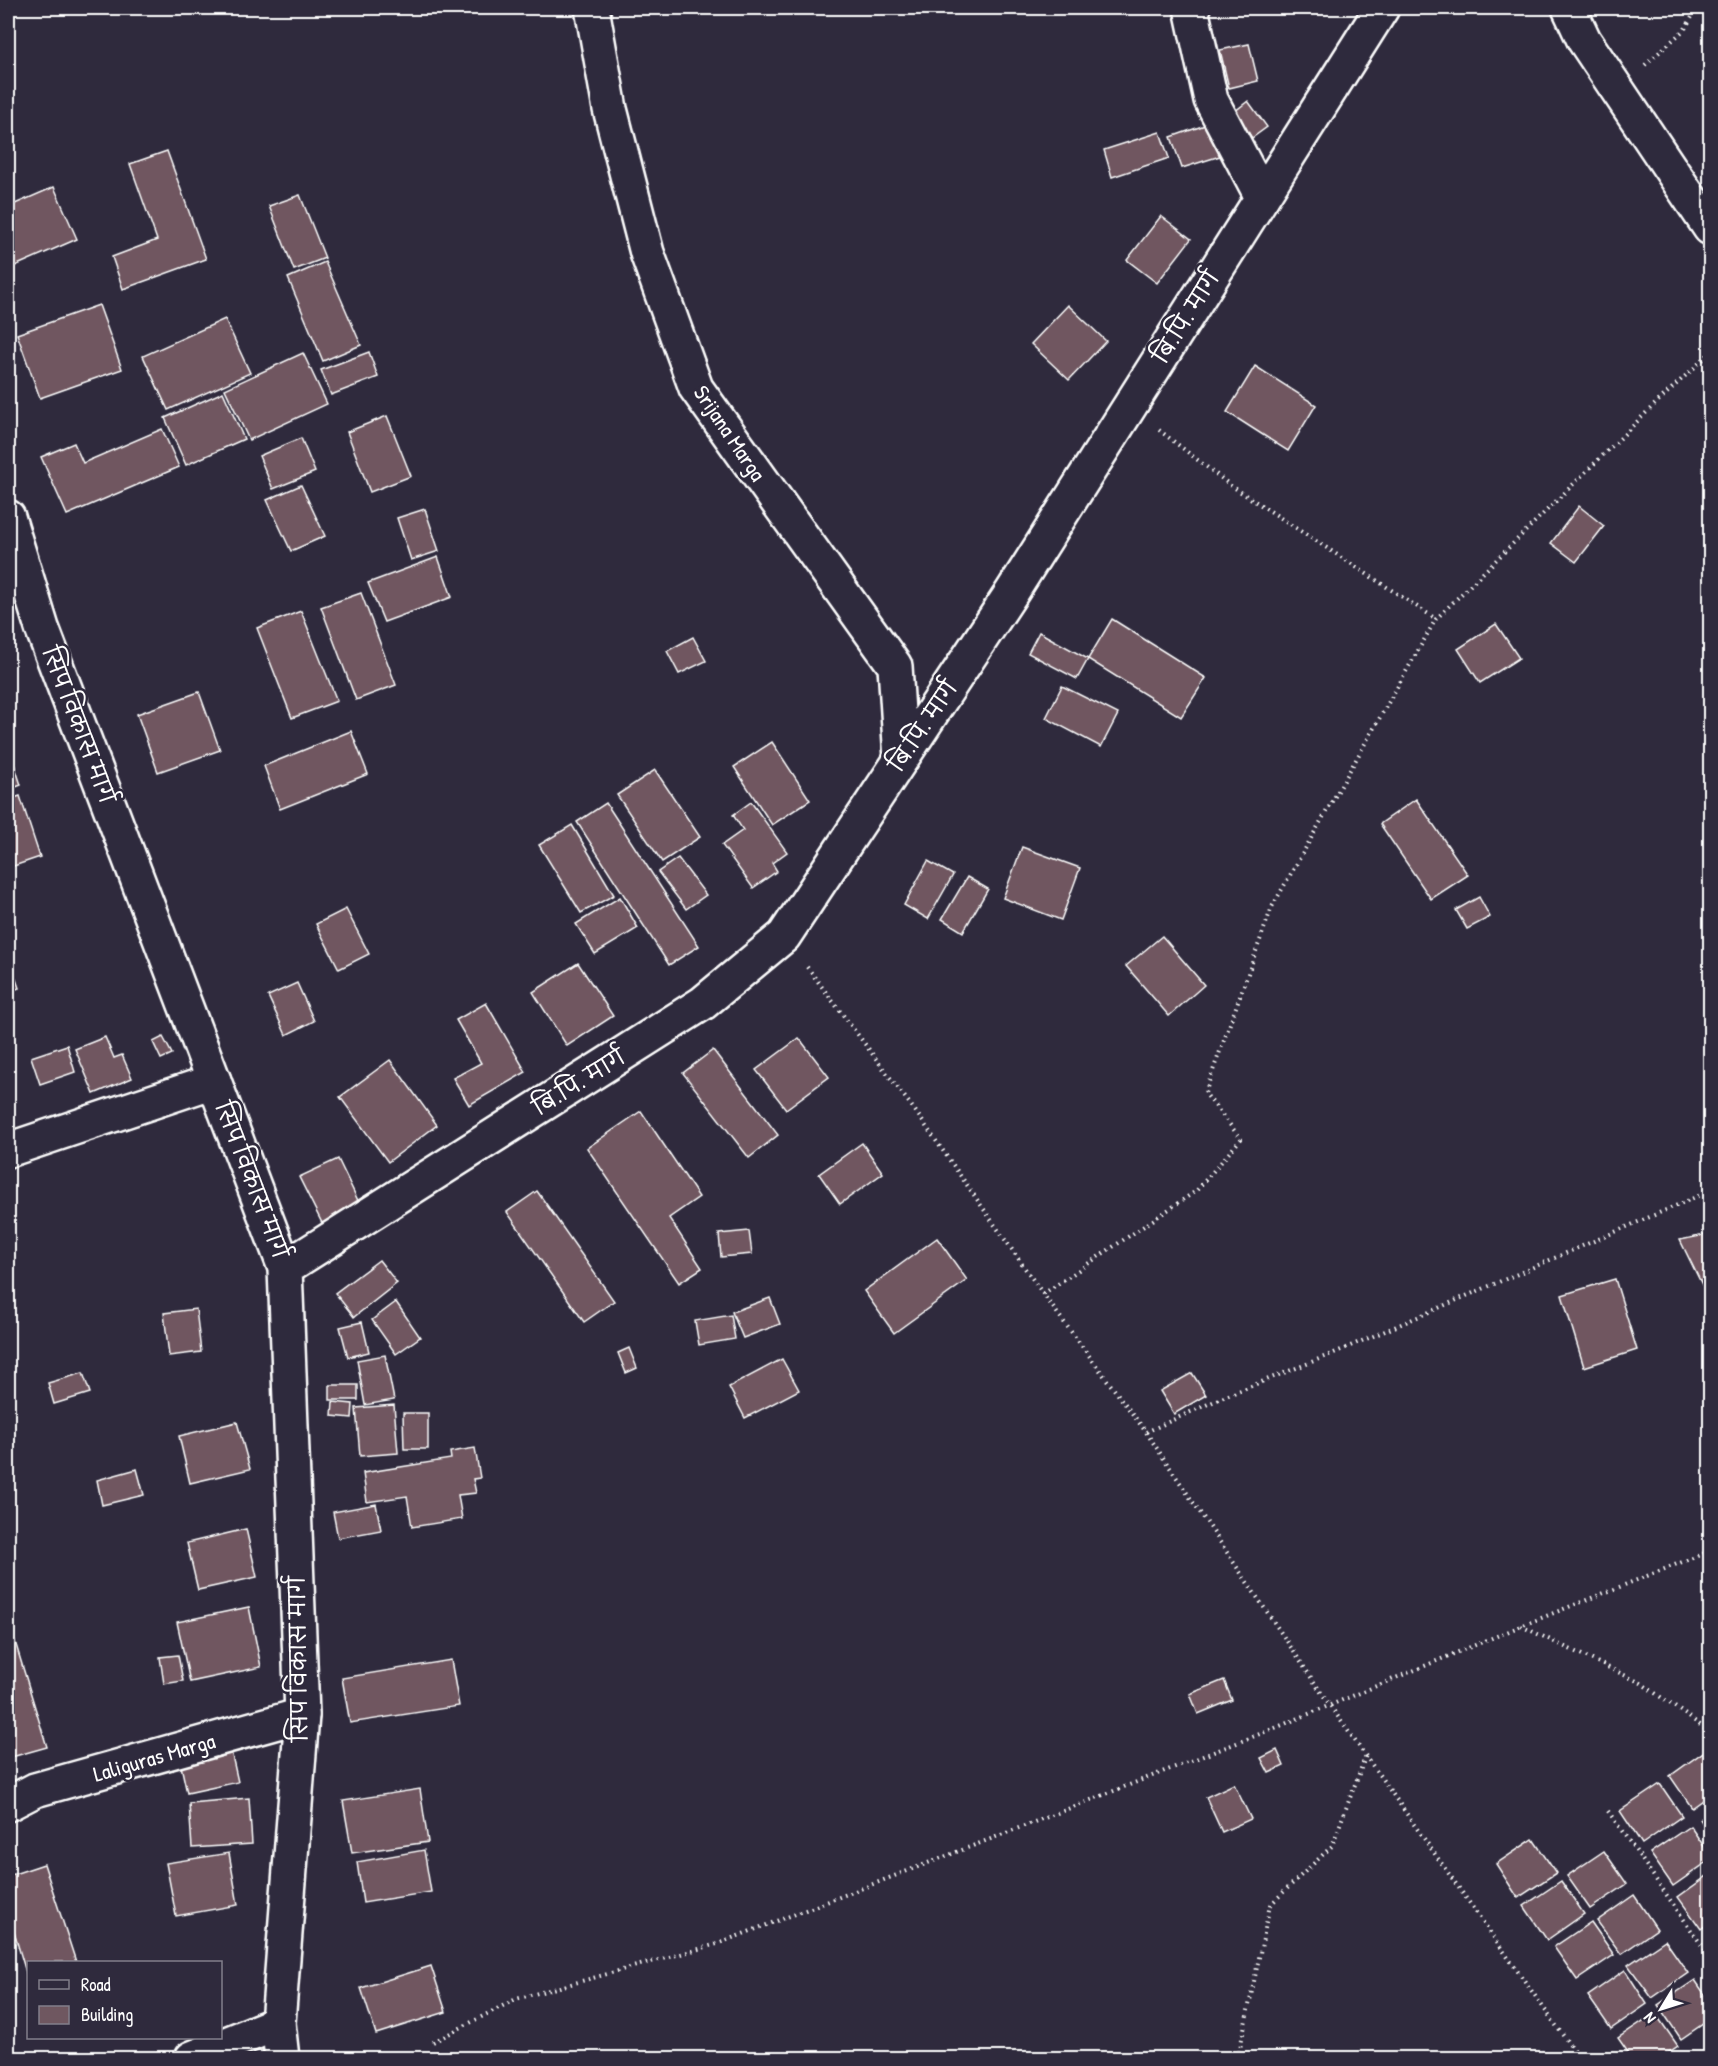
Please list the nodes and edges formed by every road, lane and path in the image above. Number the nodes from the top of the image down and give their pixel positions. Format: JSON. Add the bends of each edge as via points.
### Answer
{"nodes":[{"id":1,"x":591,"y":8,"type":"edge"},
{"id":2,"x":1191,"y":8,"type":"edge"},
{"id":3,"x":1382,"y":8,"type":"edge"},
{"id":4,"x":1569,"y":8,"type":"edge"},
{"id":5,"x":1697,"y":8,"type":"edge"},
{"id":6,"x":1618,"y":90,"type":"junction"},
{"id":7,"x":1262,"y":197,"type":"junction"},
{"id":8,"x":1710,"y":228,"type":"edge"},
{"id":9,"x":1710,"y":353,"type":"edge"},
{"id":10,"x":1130,"y":406,"type":"junction"},
{"id":11,"x":8,"y":517,"type":"edge"},
{"id":12,"x":1436,"y":619,"type":"junction"},
{"id":13,"x":901,"y":759,"type":"junction"},
{"id":14,"x":784,"y":936,"type":"junction"},
{"id":15,"x":214,"y":1081,"type":"junction"},
{"id":16,"x":8,"y":1150,"type":"edge"},
{"id":17,"x":1710,"y":1191,"type":"edge"},
{"id":18,"x":285,"y":1268,"type":"junction"},
{"id":19,"x":1043,"y":1294,"type":"junction"},
{"id":20,"x":1146,"y":1432,"type":"junction"},
{"id":21,"x":1710,"y":1551,"type":"edge"},
{"id":22,"x":1521,"y":1626,"type":"junction"},
{"id":23,"x":1329,"y":1704,"type":"junction"},
{"id":24,"x":302,"y":1715,"type":"junction"},
{"id":25,"x":1710,"y":1732,"type":"edge"},
{"id":26,"x":1366,"y":1755,"type":"junction"},
{"id":27,"x":8,"y":1804,"type":"edge"},
{"id":28,"x":1608,"y":1810,"type":"dead end"},
{"id":29,"x":1710,"y":1957,"type":"edge"},
{"id":30,"x":278,"y":2023,"type":"junction"},
{"id":31,"x":433,"y":2042,"type":"dead end"},
{"id":32,"x":192,"y":2058,"type":"edge"},
{"id":33,"x":282,"y":2058,"type":"edge"},
{"id":34,"x":1238,"y":2058,"type":"edge"},
{"id":35,"x":1579,"y":2058,"type":"edge"}],
"edges":[{"from":1,"to":13,"type":"street","name":"Srijana Marga","via":[[610,109],[646,253],[696,388],[895,666]]},
{"from":2,"to":7,"type":"street","via":[[1211,100]]},
{"from":3,"to":7,"type":"street","name":"बि.पि. मार्ग"},
{"from":4,"to":6,"type":"street","via":[[1584,40]]},
{"from":5,"to":6,"type":"path","via":[[1685,28]]},
{"from":6,"to":8,"type":"street"},
{"from":7,"to":10,"type":"street","name":"बि.पि. मार्ग"},
{"from":9,"to":12,"type":"path"},
{"from":10,"to":12,"type":"path","via":[[1230,485]]},
{"from":10,"to":13,"type":"street","name":"बि.पि. मार्ग"},
{"from":11,"to":15,"type":"street","name":"सिप विकास मार्ग","via":[[42,628]]},
{"from":12,"to":19,"type":"path","via":[[1272,907],[1205,1093],[1241,1139],[1196,1191]]},
{"from":13,"to":14,"type":"street","name":"बि.पि. मार्ग"},
{"from":14,"to":18,"type":"street","name":"बि.पि. मार्ग","via":[[704,1003]]},
{"from":14,"to":19,"type":"path","via":[[916,1112]]},
{"from":15,"to":16,"type":"street"},
{"from":15,"to":18,"type":"street","name":"सिप विकास मार्ग"},
{"from":17,"to":20,"type":"path"},
{"from":18,"to":24,"type":"street","name":"सिप विकास मार्ग"},
{"from":19,"to":20,"type":"path"},
{"from":20,"to":23,"type":"path"},
{"from":21,"to":22,"type":"path"},
{"from":22,"to":23,"type":"path"},
{"from":22,"to":25,"type":"path","via":[[1641,1683]]},
{"from":23,"to":26,"type":"path"},
{"from":23,"to":31,"type":"path","via":[[1220,1750],[717,1944],[516,1999]]},
{"from":24,"to":27,"type":"street","name":"Laliguras Marga","via":[[35,1790]]},
{"from":24,"to":30,"type":"street","name":"सिप विकास मार्ग"},
{"from":26,"to":34,"type":"path","via":[[1332,1845],[1270,1905]]},
{"from":26,"to":35,"type":"path"},
{"from":28,"to":29,"type":"path"},
{"from":30,"to":32,"type":"street"},
{"from":30,"to":33,"type":"street","name":"सिप विकास मार्ग"}]}
